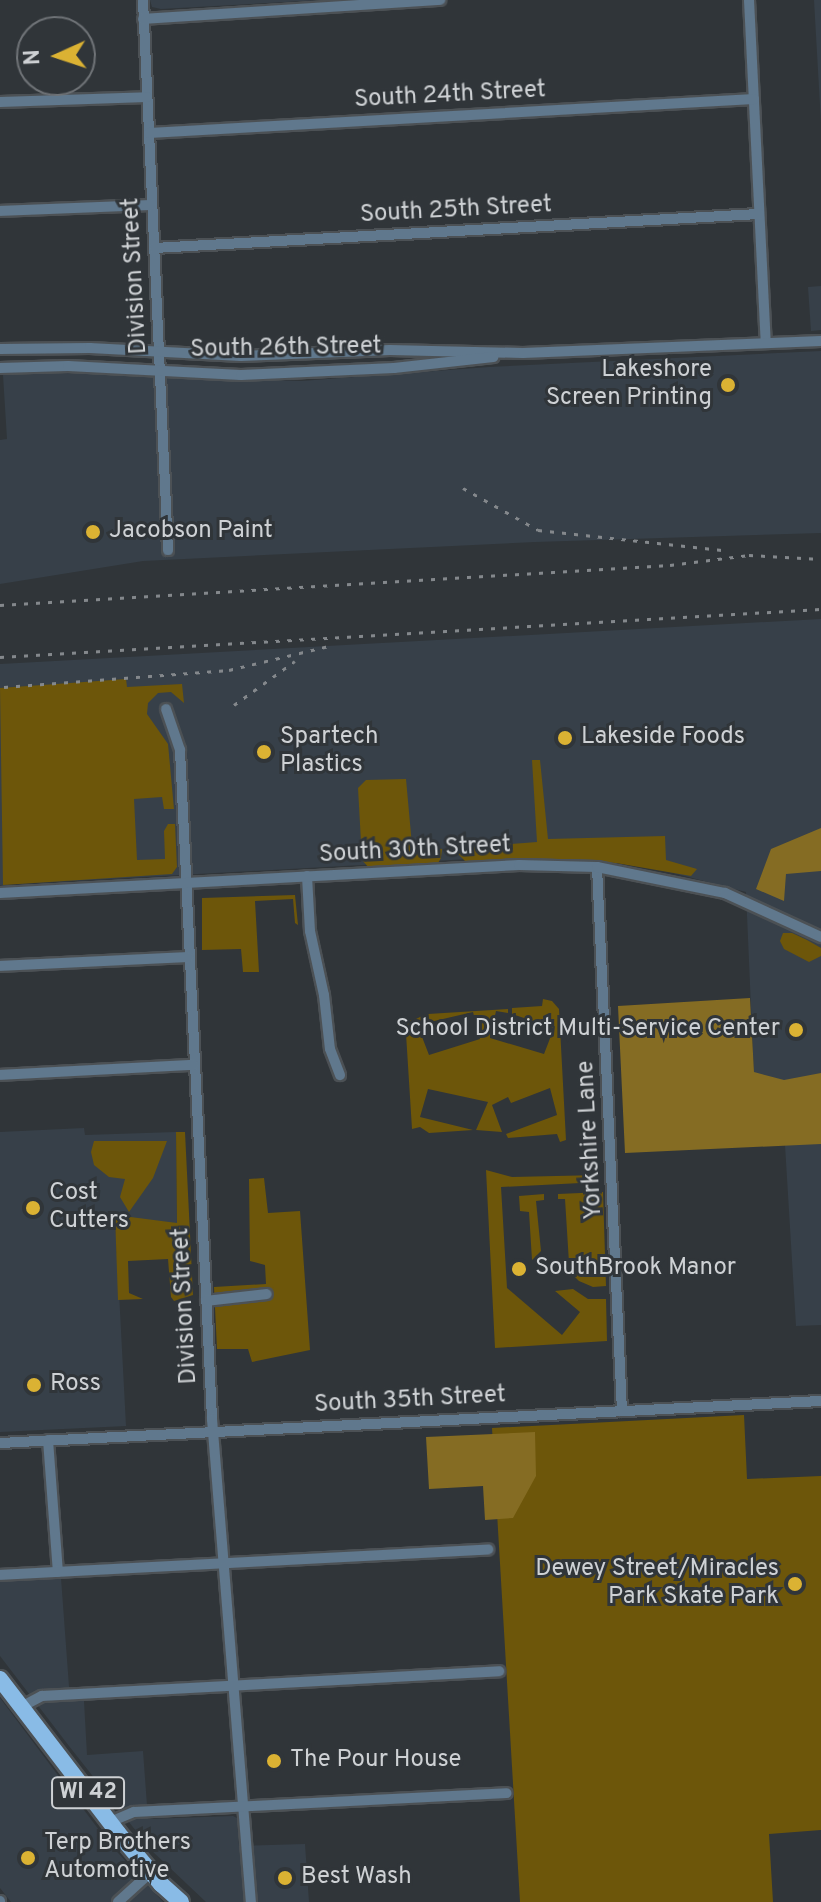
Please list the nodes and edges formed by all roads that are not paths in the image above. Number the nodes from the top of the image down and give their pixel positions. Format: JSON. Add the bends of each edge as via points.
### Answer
{"nodes":[{"id":1,"x":143,"y":0,"type":"edge"},
{"id":2,"x":440,"y":0,"type":"edge"},
{"id":3,"x":749,"y":0,"type":"edge"},
{"id":4,"x":143,"y":19,"type":"junction"},
{"id":5,"x":147,"y":97,"type":"junction"},
{"id":6,"x":754,"y":99,"type":"junction"},
{"id":7,"x":0,"y":102,"type":"edge"},
{"id":8,"x":149,"y":133,"type":"junction"},
{"id":9,"x":152,"y":205,"type":"junction"},
{"id":10,"x":0,"y":211,"type":"edge"},
{"id":11,"x":759,"y":214,"type":"junction"},
{"id":12,"x":154,"y":248,"type":"junction"},
{"id":13,"x":821,"y":341,"type":"edge"},
{"id":14,"x":766,"y":343,"type":"junction"},
{"id":15,"x":0,"y":349,"type":"edge"},
{"id":16,"x":159,"y":351,"type":"junction"},
{"id":17,"x":523,"y":353,"type":"junction"},
{"id":18,"x":0,"y":368,"type":"edge"},
{"id":19,"x":160,"y":369,"type":"junction"},
{"id":20,"x":168,"y":550,"type":"dead end"},
{"id":21,"x":166,"y":709,"type":"dead end"},
{"id":22,"x":597,"y":867,"type":"junction"},
{"id":23,"x":307,"y":876,"type":"junction"},
{"id":24,"x":185,"y":884,"type":"junction"},
{"id":25,"x":0,"y":893,"type":"edge"},
{"id":26,"x":821,"y":937,"type":"edge"},
{"id":27,"x":189,"y":957,"type":"junction"},
{"id":28,"x":0,"y":966,"type":"edge"},
{"id":29,"x":194,"y":1065,"type":"junction"},
{"id":30,"x":0,"y":1075,"type":"edge"},
{"id":31,"x":340,"y":1075,"type":"dead end"},
{"id":32,"x":267,"y":1294,"type":"dead end"},
{"id":33,"x":206,"y":1301,"type":"junction"},
{"id":34,"x":821,"y":1401,"type":"edge"},
{"id":35,"x":622,"y":1411,"type":"junction"},
{"id":36,"x":213,"y":1431,"type":"junction"},
{"id":37,"x":48,"y":1440,"type":"junction"},
{"id":38,"x":0,"y":1443,"type":"edge"},
{"id":39,"x":488,"y":1549,"type":"dead end"},
{"id":40,"x":223,"y":1563,"type":"junction"},
{"id":41,"x":58,"y":1572,"type":"junction"},
{"id":42,"x":0,"y":1575,"type":"edge"},
{"id":43,"x":499,"y":1671,"type":"dead end"},
{"id":44,"x":0,"y":1679,"type":"edge"},
{"id":45,"x":233,"y":1685,"type":"junction"},
{"id":46,"x":21,"y":1707,"type":"junction"},
{"id":47,"x":507,"y":1793,"type":"dead end"},
{"id":48,"x":243,"y":1807,"type":"junction"},
{"id":49,"x":110,"y":1822,"type":"junction"},
{"id":50,"x":151,"y":1872,"type":"junction"},
{"id":51,"x":118,"y":1902,"type":"edge"},
{"id":52,"x":181,"y":1902,"type":"edge"},
{"id":53,"x":251,"y":1902,"type":"edge"}],
"edges":[{"from":1,"to":4,"type":"street","name":"Division Street"},
{"from":2,"to":4,"type":"street"},
{"from":3,"to":6,"type":"street"},
{"from":4,"to":5,"type":"street","name":"Division Street"},
{"from":5,"to":7,"type":"street"},
{"from":5,"to":8,"type":"street","name":"Division Street"},
{"from":6,"to":8,"type":"street","name":"South 24th Street"},
{"from":6,"to":11,"type":"street"},
{"from":8,"to":9,"type":"street","name":"Division Street"},
{"from":9,"to":10,"type":"street"},
{"from":9,"to":12,"type":"street","name":"Division Street"},
{"from":11,"to":12,"type":"street","name":"South 25th Street"},
{"from":11,"to":14,"type":"street"},
{"from":12,"to":16,"type":"street","name":"Division Street"},
{"from":13,"to":14,"type":"street","name":"South 26th Street"},
{"from":14,"to":17,"type":"street","name":"South 26th Street"},
{"from":15,"to":16,"type":"street","name":"South 26th Street"},
{"from":16,"to":17,"type":"street","name":"South 26th Street","via":[[241,356],[404,349]]},
{"from":16,"to":19,"type":"street","name":"Division Street"},
{"from":17,"to":19,"type":"street","name":"South 26th Street","via":[[394,368],[241,375]]},
{"from":18,"to":19,"type":"street","name":"South 26th Street"},
{"from":19,"to":20,"type":"street","name":"Division Street"},
{"from":21,"to":24,"type":"street","name":"Division Street","via":[[180,750]]},
{"from":22,"to":23,"type":"street","name":"South 30th Street","via":[[519,865]]},
{"from":22,"to":26,"type":"street","name":"South 30th Street","via":[[725,893]]},
{"from":22,"to":35,"type":"street","name":"Yorkshire Lane"},
{"from":23,"to":24,"type":"street","name":"South 30th Street"},
{"from":23,"to":31,"type":"street","via":[[310,931],[330,1049]]},
{"from":24,"to":25,"type":"street","name":"South 30th Street"},
{"from":24,"to":27,"type":"street","name":"Division Street"},
{"from":27,"to":28,"type":"street"},
{"from":27,"to":29,"type":"street","name":"Division Street"},
{"from":29,"to":30,"type":"street"},
{"from":29,"to":33,"type":"street","name":"Division Street"},
{"from":32,"to":33,"type":"street"},
{"from":33,"to":36,"type":"street","name":"Division Street"},
{"from":34,"to":35,"type":"street","name":"South 35th Street"},
{"from":35,"to":36,"type":"street","name":"South 35th Street"},
{"from":36,"to":37,"type":"street","name":"South 35th Street"},
{"from":36,"to":40,"type":"street","name":"Division Street"},
{"from":37,"to":38,"type":"street","name":"South 35th Street"},
{"from":37,"to":41,"type":"street"},
{"from":39,"to":40,"type":"street"},
{"from":40,"to":41,"type":"street"},
{"from":40,"to":45,"type":"street","name":"Division Street"},
{"from":41,"to":42,"type":"street"},
{"from":43,"to":45,"type":"street"},
{"from":44,"to":46,"type":"main road","number":"WI 42"},
{"from":45,"to":46,"type":"street","via":[[42,1696]]},
{"from":45,"to":48,"type":"street","name":"Division Street"},
{"from":46,"to":49,"type":"main road","number":"WI 42"},
{"from":47,"to":48,"type":"street"},
{"from":48,"to":49,"type":"street","via":[[134,1812]]},
{"from":48,"to":53,"type":"street","name":"Division Street"},
{"from":49,"to":50,"type":"main road","number":"WI 42"},
{"from":50,"to":51,"type":"street"},
{"from":50,"to":52,"type":"main road","number":"WI 42"}]}
